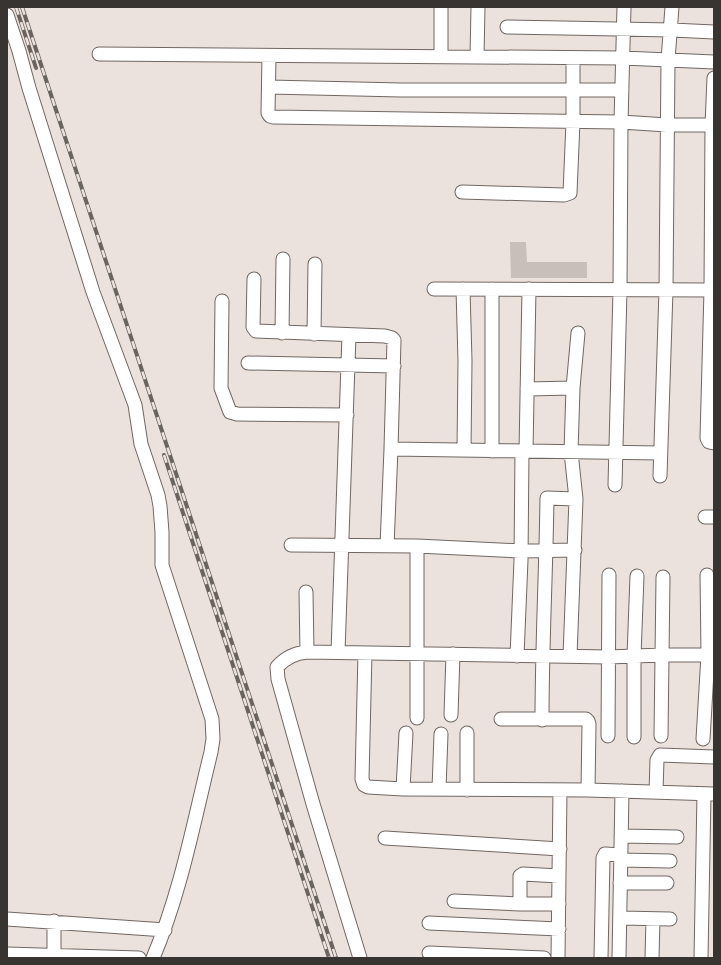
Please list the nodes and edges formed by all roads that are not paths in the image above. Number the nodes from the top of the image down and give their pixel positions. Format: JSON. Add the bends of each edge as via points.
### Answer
{"nodes":[{"id":1,"x":441,"y":7,"type":"edge"},
{"id":2,"x":478,"y":7,"type":"edge"},
{"id":3,"x":624,"y":7,"type":"edge"},
{"id":4,"x":672,"y":7,"type":"edge"},
{"id":5,"x":7,"y":15,"type":"edge"},
{"id":6,"x":507,"y":27,"type":"dead end"},
{"id":7,"x":625,"y":28,"type":"junction"},
{"id":8,"x":672,"y":30,"type":"junction"},
{"id":9,"x":714,"y":32,"type":"edge"},
{"id":10,"x":99,"y":54,"type":"dead end"},
{"id":11,"x":270,"y":56,"type":"junction"},
{"id":12,"x":441,"y":57,"type":"junction"},
{"id":13,"x":478,"y":57,"type":"junction"},
{"id":14,"x":573,"y":58,"type":"junction"},
{"id":15,"x":623,"y":58,"type":"junction"},
{"id":16,"x":668,"y":60,"type":"junction"},
{"id":17,"x":714,"y":62,"type":"edge"},
{"id":18,"x":714,"y":78,"type":"edge"},
{"id":19,"x":269,"y":87,"type":"junction"},
{"id":20,"x":573,"y":90,"type":"junction"},
{"id":21,"x":622,"y":90,"type":"junction"},
{"id":22,"x":714,"y":96,"type":"edge"},
{"id":23,"x":573,"y":122,"type":"junction"},
{"id":24,"x":621,"y":122,"type":"junction"},
{"id":25,"x":667,"y":125,"type":"junction"},
{"id":26,"x":713,"y":125,"type":"edge"},
{"id":27,"x":462,"y":192,"type":"dead end"},
{"id":28,"x":283,"y":259,"type":"dead end"},
{"id":29,"x":315,"y":264,"type":"dead end"},
{"id":30,"x":254,"y":279,"type":"dead end"},
{"id":31,"x":434,"y":289,"type":"dead end"},
{"id":32,"x":463,"y":289,"type":"junction"},
{"id":33,"x":492,"y":289,"type":"junction"},
{"id":34,"x":529,"y":289,"type":"junction"},
{"id":35,"x":620,"y":290,"type":"junction"},
{"id":36,"x":666,"y":290,"type":"junction"},
{"id":37,"x":712,"y":290,"type":"edge"},
{"id":38,"x":222,"y":301,"type":"dead end"},
{"id":39,"x":282,"y":333,"type":"junction"},
{"id":40,"x":578,"y":333,"type":"dead end"},
{"id":41,"x":314,"y":334,"type":"junction"},
{"id":42,"x":349,"y":335,"type":"junction"},
{"id":43,"x":248,"y":363,"type":"dead end"},
{"id":44,"x":349,"y":365,"type":"junction"},
{"id":45,"x":394,"y":366,"type":"junction"},
{"id":46,"x":573,"y":388,"type":"junction"},
{"id":47,"x":527,"y":389,"type":"junction"},
{"id":48,"x":347,"y":415,"type":"junction"},
{"id":49,"x":714,"y":443,"type":"edge"},
{"id":50,"x":391,"y":449,"type":"junction"},
{"id":51,"x":464,"y":450,"type":"junction"},
{"id":52,"x":492,"y":451,"type":"junction"},
{"id":53,"x":524,"y":451,"type":"junction"},
{"id":54,"x":571,"y":452,"type":"junction"},
{"id":55,"x":616,"y":452,"type":"junction"},
{"id":56,"x":660,"y":453,"type":"junction"},
{"id":57,"x":660,"y":476,"type":"dead end"},
{"id":58,"x":615,"y":485,"type":"dead end"},
{"id":59,"x":576,"y":499,"type":"junction"},
{"id":60,"x":291,"y":544,"type":"dead end"},
{"id":61,"x":342,"y":546,"type":"junction"},
{"id":62,"x":387,"y":546,"type":"junction"},
{"id":63,"x":416,"y":546,"type":"junction"},
{"id":64,"x":546,"y":550,"type":"junction"},
{"id":65,"x":574,"y":550,"type":"junction"},
{"id":66,"x":521,"y":551,"type":"junction"},
{"id":67,"x":609,"y":575,"type":"dead end"},
{"id":68,"x":707,"y":575,"type":"dead end"},
{"id":69,"x":637,"y":576,"type":"dead end"},
{"id":70,"x":663,"y":577,"type":"dead end"},
{"id":71,"x":306,"y":592,"type":"dead end"},
{"id":72,"x":307,"y":652,"type":"junction"},
{"id":73,"x":338,"y":652,"type":"junction"},
{"id":74,"x":365,"y":653,"type":"junction"},
{"id":75,"x":418,"y":653,"type":"junction"},
{"id":76,"x":453,"y":654,"type":"junction"},
{"id":77,"x":662,"y":655,"type":"junction"},
{"id":78,"x":711,"y":655,"type":"edge"},
{"id":79,"x":517,"y":656,"type":"junction"},
{"id":80,"x":542,"y":656,"type":"junction"},
{"id":81,"x":570,"y":656,"type":"junction"},
{"id":82,"x":634,"y":656,"type":"junction"},
{"id":83,"x":608,"y":657,"type":"junction"},
{"id":84,"x":451,"y":715,"type":"dead end"},
{"id":85,"x":417,"y":718,"type":"dead end"},
{"id":86,"x":501,"y":719,"type":"dead end"},
{"id":87,"x":542,"y":720,"type":"junction"},
{"id":88,"x":406,"y":733,"type":"dead end"},
{"id":89,"x":468,"y":733,"type":"dead end"},
{"id":90,"x":441,"y":734,"type":"dead end"},
{"id":91,"x":608,"y":736,"type":"dead end"},
{"id":92,"x":661,"y":736,"type":"dead end"},
{"id":93,"x":634,"y":737,"type":"dead end"},
{"id":94,"x":703,"y":739,"type":"dead end"},
{"id":95,"x":714,"y":757,"type":"edge"},
{"id":96,"x":403,"y":789,"type":"junction"},
{"id":97,"x":439,"y":789,"type":"junction"},
{"id":98,"x":467,"y":790,"type":"junction"},
{"id":99,"x":560,"y":790,"type":"junction"},
{"id":100,"x":588,"y":790,"type":"junction"},
{"id":101,"x":622,"y":791,"type":"junction"},
{"id":102,"x":656,"y":792,"type":"junction"},
{"id":103,"x":709,"y":794,"type":"edge"},
{"id":104,"x":621,"y":836,"type":"junction"},
{"id":105,"x":677,"y":837,"type":"dead end"},
{"id":106,"x":385,"y":838,"type":"dead end"},
{"id":107,"x":560,"y":849,"type":"junction"},
{"id":108,"x":621,"y":858,"type":"junction"},
{"id":109,"x":670,"y":861,"type":"dead end"},
{"id":110,"x":559,"y":876,"type":"junction"},
{"id":111,"x":620,"y":883,"type":"junction"},
{"id":112,"x":667,"y":883,"type":"dead end"},
{"id":113,"x":454,"y":901,"type":"dead end"},
{"id":114,"x":520,"y":904,"type":"junction"},
{"id":115,"x":559,"y":904,"type":"junction"},
{"id":116,"x":620,"y":918,"type":"junction"},
{"id":117,"x":7,"y":919,"type":"edge"},
{"id":118,"x":653,"y":919,"type":"junction"},
{"id":119,"x":670,"y":919,"type":"dead end"},
{"id":120,"x":54,"y":921,"type":"junction"},
{"id":121,"x":429,"y":923,"type":"dead end"},
{"id":122,"x":559,"y":929,"type":"junction"},
{"id":123,"x":165,"y":930,"type":"junction"},
{"id":124,"x":429,"y":952,"type":"dead end"},
{"id":125,"x":7,"y":954,"type":"edge"},
{"id":126,"x":54,"y":956,"type":"junction"},
{"id":127,"x":139,"y":958,"type":"edge"},
{"id":128,"x":153,"y":958,"type":"edge"},
{"id":129,"x":360,"y":958,"type":"edge"},
{"id":130,"x":544,"y":958,"type":"edge"},
{"id":131,"x":558,"y":958,"type":"edge"},
{"id":132,"x":601,"y":958,"type":"edge"},
{"id":133,"x":619,"y":958,"type":"edge"},
{"id":134,"x":652,"y":958,"type":"edge"},
{"id":135,"x":701,"y":958,"type":"edge"}],
"edges":[{"from":1,"to":12,"type":"street"},
{"from":2,"to":13,"type":"street"},
{"from":3,"to":7,"type":"street"},
{"from":4,"to":8,"type":"street"},
{"from":5,"to":123,"type":"street","via":[[93,292],[135,405],[141,444],[160,506],[162,565],[212,719],[211,752]]},
{"from":6,"to":7,"type":"street"},
{"from":7,"to":8,"type":"street"},
{"from":7,"to":15,"type":"street"},
{"from":8,"to":9,"type":"street"},
{"from":8,"to":16,"type":"street"},
{"from":10,"to":11,"type":"street"},
{"from":11,"to":12,"type":"street"},
{"from":11,"to":19,"type":"street"},
{"from":12,"to":13,"type":"street"},
{"from":13,"to":14,"type":"street"},
{"from":14,"to":15,"type":"street"},
{"from":14,"to":20,"type":"street"},
{"from":15,"to":16,"type":"street"},
{"from":15,"to":21,"type":"street"},
{"from":16,"to":17,"type":"street"},
{"from":16,"to":25,"type":"street"},
{"from":18,"to":22,"type":"street"},
{"from":19,"to":20,"type":"street"},
{"from":19,"to":23,"type":"street","via":[[268,113],[273,117]]},
{"from":20,"to":21,"type":"street"},
{"from":20,"to":23,"type":"street"},
{"from":21,"to":24,"type":"street"},
{"from":22,"to":26,"type":"street"},
{"from":23,"to":24,"type":"street"},
{"from":23,"to":27,"type":"street","via":[[568,195]]},
{"from":24,"to":25,"type":"street"},
{"from":24,"to":35,"type":"street"},
{"from":25,"to":26,"type":"street"},
{"from":25,"to":36,"type":"street"},
{"from":26,"to":37,"type":"street"},
{"from":28,"to":39,"type":"street"},
{"from":29,"to":41,"type":"street"},
{"from":30,"to":39,"type":"street","via":[[254,329],[260,332]]},
{"from":31,"to":32,"type":"street"},
{"from":32,"to":33,"type":"street"},
{"from":32,"to":51,"type":"street"},
{"from":33,"to":34,"type":"street"},
{"from":33,"to":52,"type":"street"},
{"from":34,"to":35,"type":"street"},
{"from":34,"to":47,"type":"street"},
{"from":35,"to":36,"type":"street"},
{"from":35,"to":55,"type":"street"},
{"from":36,"to":37,"type":"street"},
{"from":36,"to":56,"type":"street"},
{"from":37,"to":49,"type":"street","via":[[707,438],[709,442]]},
{"from":38,"to":48,"type":"street","via":[[221,388],[230,412]]},
{"from":39,"to":41,"type":"street"},
{"from":40,"to":46,"type":"street"},
{"from":41,"to":42,"type":"street"},
{"from":42,"to":44,"type":"street"},
{"from":42,"to":45,"type":"street","via":[[392,338],[395,343]]},
{"from":43,"to":44,"type":"street"},
{"from":44,"to":45,"type":"street"},
{"from":44,"to":48,"type":"street"},
{"from":45,"to":50,"type":"street"},
{"from":46,"to":47,"type":"street"},
{"from":46,"to":54,"type":"street"},
{"from":47,"to":53,"type":"street"},
{"from":48,"to":61,"type":"street"},
{"from":50,"to":51,"type":"street"},
{"from":50,"to":62,"type":"street"},
{"from":51,"to":52,"type":"street"},
{"from":52,"to":53,"type":"street"},
{"from":53,"to":54,"type":"street"},
{"from":53,"to":66,"type":"street"},
{"from":54,"to":55,"type":"street"},
{"from":54,"to":59,"type":"street"},
{"from":55,"to":56,"type":"street"},
{"from":55,"to":58,"type":"street"},
{"from":56,"to":57,"type":"street"},
{"from":59,"to":64,"type":"street","via":[[547,498]]},
{"from":59,"to":65,"type":"street"},
{"from":60,"to":61,"type":"street"},
{"from":61,"to":62,"type":"street"},
{"from":61,"to":73,"type":"street"},
{"from":62,"to":63,"type":"street"},
{"from":63,"to":66,"type":"street"},
{"from":63,"to":75,"type":"street"},
{"from":64,"to":65,"type":"street"},
{"from":64,"to":66,"type":"street"},
{"from":64,"to":80,"type":"street"},
{"from":65,"to":81,"type":"street"},
{"from":66,"to":79,"type":"street"},
{"from":67,"to":83,"type":"street"},
{"from":68,"to":78,"type":"street"},
{"from":69,"to":82,"type":"street"},
{"from":70,"to":77,"type":"street"},
{"from":71,"to":72,"type":"street"},
{"from":72,"to":73,"type":"street"},
{"from":72,"to":129,"type":"street","via":[[293,655],[281,663],[277,667],[277,673],[313,804]]},
{"from":73,"to":74,"type":"street"},
{"from":74,"to":75,"type":"street"},
{"from":74,"to":96,"type":"street","via":[[362,782],[368,787]]},
{"from":75,"to":76,"type":"street"},
{"from":75,"to":85,"type":"street"},
{"from":76,"to":79,"type":"street"},
{"from":76,"to":84,"type":"street"},
{"from":77,"to":78,"type":"street"},
{"from":77,"to":82,"type":"street"},
{"from":77,"to":92,"type":"street"},
{"from":78,"to":94,"type":"street"},
{"from":79,"to":80,"type":"street"},
{"from":80,"to":81,"type":"street"},
{"from":80,"to":87,"type":"street"},
{"from":81,"to":83,"type":"street"},
{"from":82,"to":83,"type":"street"},
{"from":82,"to":93,"type":"street"},
{"from":83,"to":91,"type":"street"},
{"from":86,"to":87,"type":"street"},
{"from":87,"to":100,"type":"street","via":[[583,718],[588,721]]},
{"from":88,"to":96,"type":"street"},
{"from":89,"to":98,"type":"street"},
{"from":90,"to":97,"type":"street"},
{"from":95,"to":102,"type":"street","via":[[660,755],[657,760]]},
{"from":96,"to":97,"type":"street"},
{"from":97,"to":98,"type":"street"},
{"from":98,"to":99,"type":"street"},
{"from":99,"to":100,"type":"street"},
{"from":99,"to":107,"type":"street"},
{"from":100,"to":101,"type":"street"},
{"from":101,"to":102,"type":"street"},
{"from":101,"to":104,"type":"street"},
{"from":102,"to":103,"type":"street"},
{"from":103,"to":135,"type":"street"},
{"from":104,"to":105,"type":"street"},
{"from":104,"to":108,"type":"street"},
{"from":106,"to":107,"type":"street"},
{"from":107,"to":110,"type":"street"},
{"from":108,"to":109,"type":"street"},
{"from":108,"to":111,"type":"street"},
{"from":108,"to":132,"type":"street","via":[[605,854],[603,858]]},
{"from":110,"to":114,"type":"street","via":[[520,876]]},
{"from":110,"to":115,"type":"street"},
{"from":111,"to":112,"type":"street"},
{"from":111,"to":116,"type":"street"},
{"from":113,"to":114,"type":"street"},
{"from":114,"to":115,"type":"street"},
{"from":115,"to":122,"type":"street"},
{"from":116,"to":118,"type":"street"},
{"from":116,"to":133,"type":"street"},
{"from":117,"to":120,"type":"street"},
{"from":118,"to":119,"type":"street"},
{"from":118,"to":134,"type":"street"},
{"from":120,"to":123,"type":"street"},
{"from":120,"to":126,"type":"street"},
{"from":121,"to":122,"type":"street"},
{"from":122,"to":131,"type":"street"},
{"from":123,"to":128,"type":"street"},
{"from":124,"to":130,"type":"street"},
{"from":125,"to":126,"type":"street"},
{"from":126,"to":127,"type":"street"}]}
